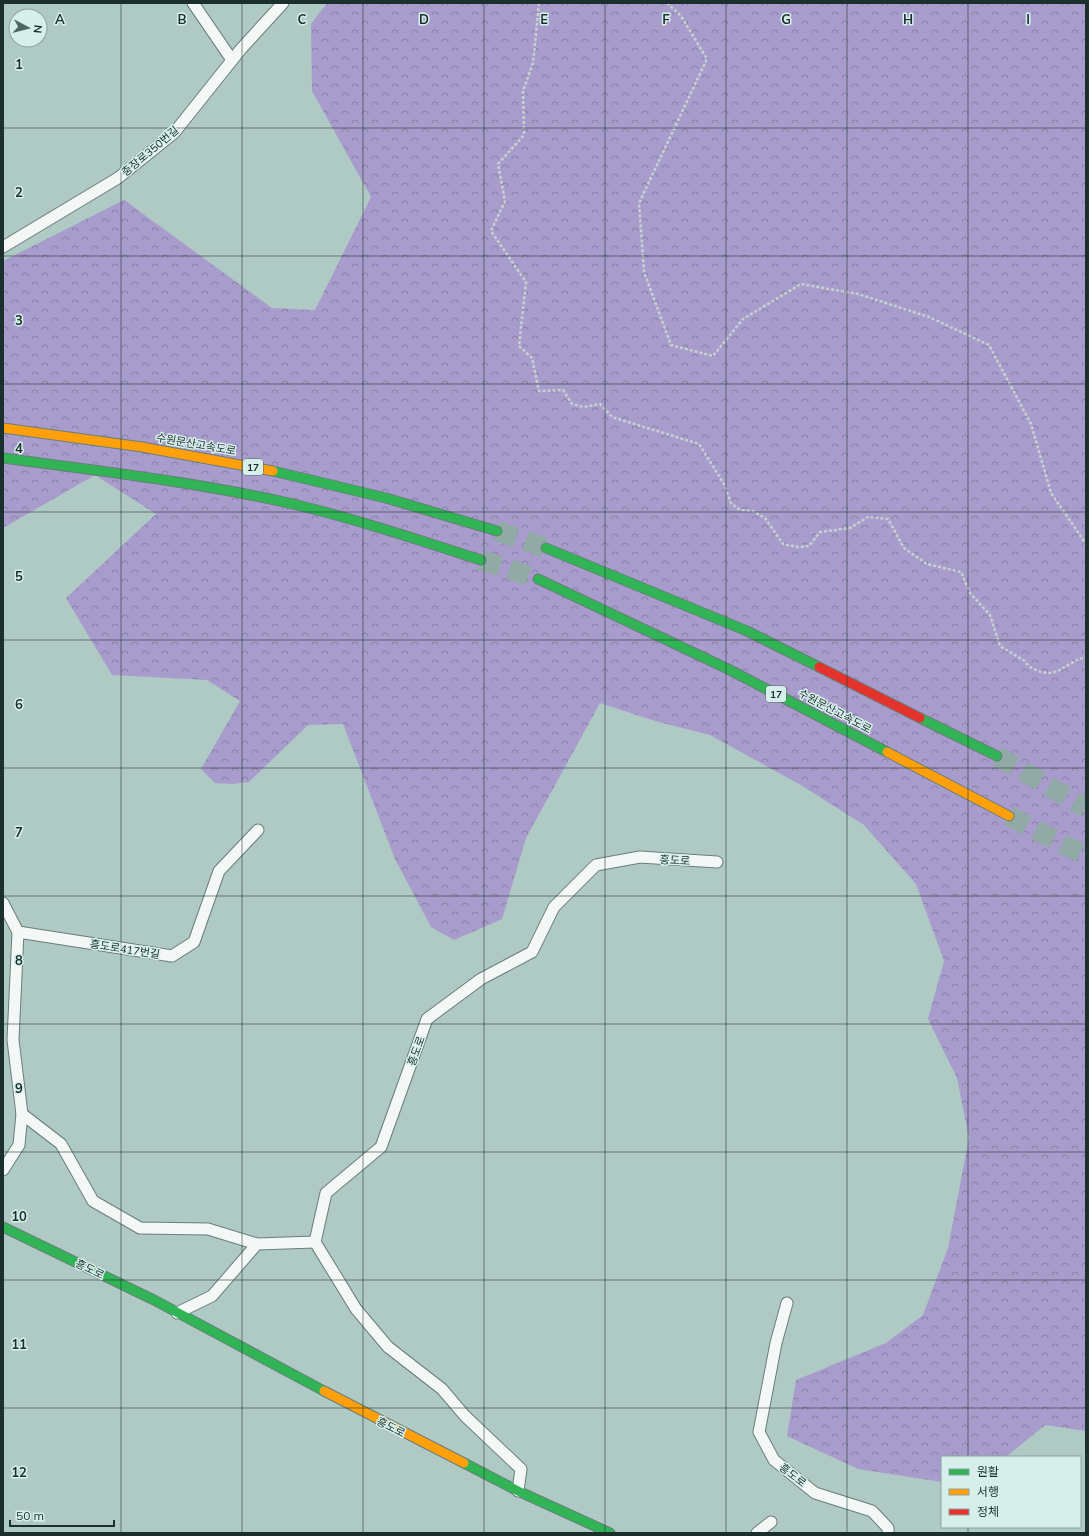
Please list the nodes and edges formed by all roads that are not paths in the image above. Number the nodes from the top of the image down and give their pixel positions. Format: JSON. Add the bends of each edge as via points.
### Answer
{"nodes":[{"id":1,"x":193,"y":3,"type":"edge"},
{"id":2,"x":283,"y":3,"type":"edge"},
{"id":3,"x":232,"y":60,"type":"junction"},
{"id":4,"x":3,"y":247,"type":"edge"},
{"id":5,"x":3,"y":428,"type":"edge"},
{"id":6,"x":3,"y":458,"type":"edge"},
{"id":7,"x":497,"y":531,"type":"tunnel mouth"},
{"id":8,"x":546,"y":548,"type":"tunnel mouth"},
{"id":9,"x":481,"y":560,"type":"tunnel mouth"},
{"id":10,"x":538,"y":579,"type":"tunnel mouth"},
{"id":11,"x":997,"y":756,"type":"tunnel mouth"},
{"id":12,"x":1010,"y":816,"type":"tunnel mouth"},
{"id":13,"x":258,"y":830,"type":"dead end"},
{"id":14,"x":717,"y":862,"type":"dead end"},
{"id":15,"x":3,"y":903,"type":"edge"},
{"id":16,"x":18,"y":932,"type":"junction"},
{"id":17,"x":22,"y":1114,"type":"junction"},
{"id":18,"x":3,"y":1170,"type":"edge"},
{"id":19,"x":3,"y":1227,"type":"edge"},
{"id":20,"x":315,"y":1242,"type":"junction"},
{"id":21,"x":257,"y":1244,"type":"junction"},
{"id":22,"x":787,"y":1303,"type":"dead end"},
{"id":23,"x":177,"y":1313,"type":"junction"},
{"id":24,"x":518,"y":1491,"type":"junction"},
{"id":25,"x":771,"y":1522,"type":"dead end"},
{"id":26,"x":610,"y":1533,"type":"edge"},
{"id":27,"x":757,"y":1533,"type":"edge"},
{"id":28,"x":888,"y":1533,"type":"edge"}],
"edges":[{"from":1,"to":3,"type":"street"},
{"from":2,"to":3,"type":"street","name":"충장로350번길"},
{"from":3,"to":4,"type":"street","name":"충장로350번길","via":[[174,133],[118,178]]},
{"from":5,"to":7,"type":"main road","name":"수원문산고속도로","number":"17","via":[[142,446],[272,470],[386,498]]},
{"from":6,"to":9,"type":"main road","via":[[148,477],[267,498],[380,528]]},
{"from":8,"to":11,"type":"main road","via":[[748,631]]},
{"from":10,"to":12,"type":"main road","name":"수원문산고속도로","number":"17","via":[[728,669]]},
{"from":13,"to":16,"type":"street","name":"흥도로417번길","via":[[219,871],[194,942],[172,956]]},
{"from":14,"to":20,"type":"street","name":"흥도로","via":[[640,858],[596,865],[554,906],[532,952],[481,979],[427,1019],[381,1147],[326,1192]]},
{"from":15,"to":16,"type":"street"},
{"from":16,"to":17,"type":"street","via":[[13,1040]]},
{"from":17,"to":18,"type":"street","via":[[19,1145]]},
{"from":17,"to":21,"type":"street","via":[[61,1144],[93,1201],[140,1228],[208,1229]]},
{"from":19,"to":23,"type":"main road","name":"흥도로"},
{"from":20,"to":21,"type":"street"},
{"from":20,"to":24,"type":"street","via":[[356,1309],[388,1347],[442,1389],[465,1416],[521,1469]]},
{"from":21,"to":23,"type":"street","via":[[212,1296]]},
{"from":22,"to":28,"type":"street","name":"흥도로","via":[[776,1343],[759,1432],[774,1460],[815,1493],[872,1511],[888,1528]]},
{"from":23,"to":24,"type":"main road","name":"흥도로"},
{"from":24,"to":26,"type":"main road","name":"흥도로"},
{"from":25,"to":27,"type":"street"}]}
